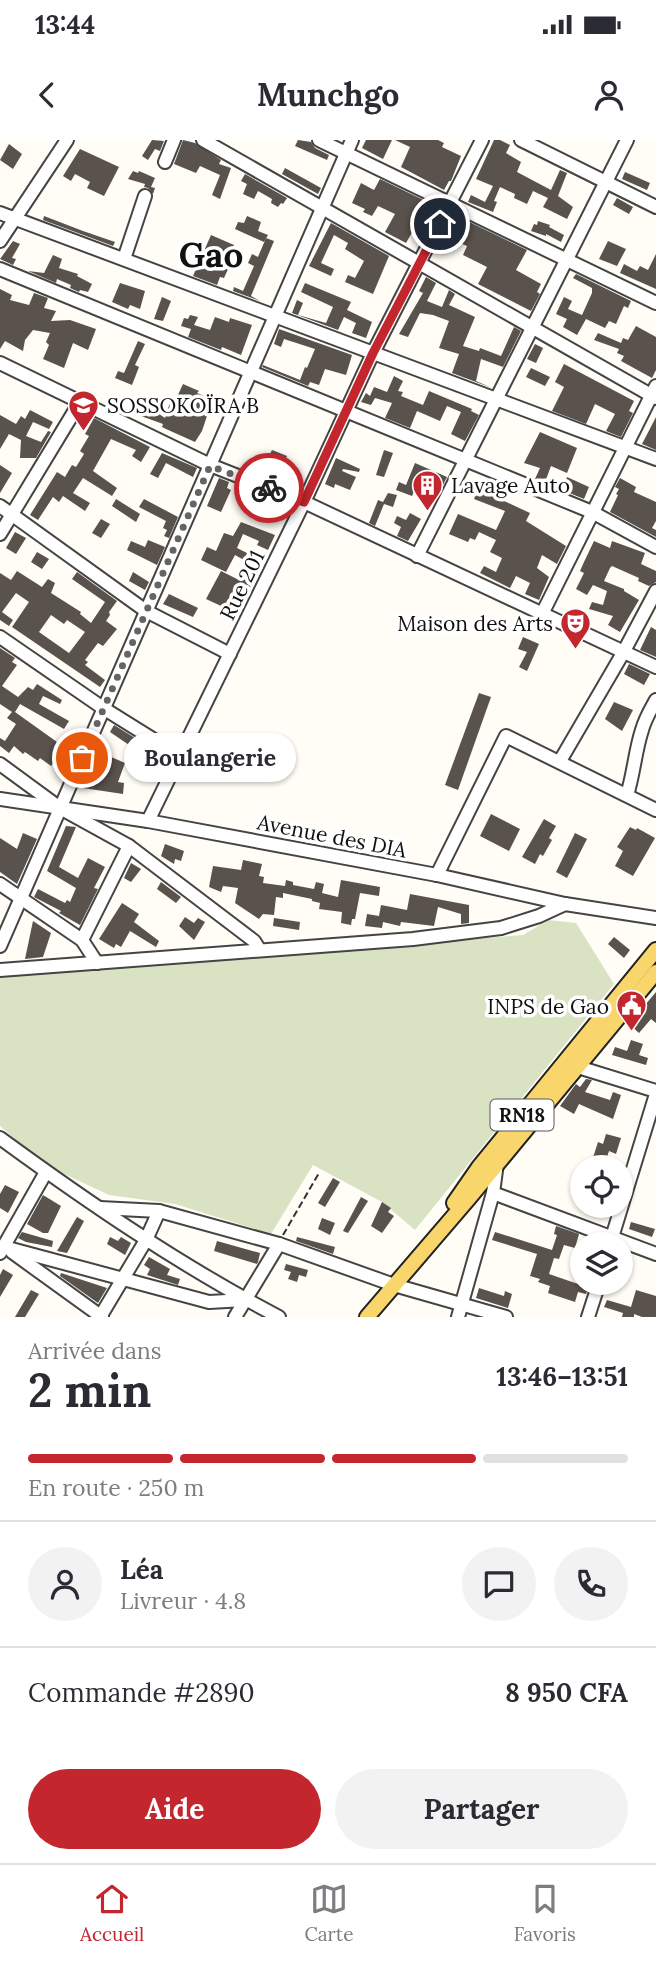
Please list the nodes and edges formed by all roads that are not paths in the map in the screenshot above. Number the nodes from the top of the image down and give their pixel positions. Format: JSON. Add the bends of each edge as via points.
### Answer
{"nodes":[{"id":1,"x":67,"y":140,"type":"edge"},
{"id":2,"x":174,"y":140,"type":"edge"},
{"id":3,"x":203,"y":140,"type":"edge"},
{"id":4,"x":319,"y":140,"type":"edge"},
{"id":5,"x":352,"y":140,"type":"edge"},
{"id":6,"x":482,"y":140,"type":"edge"},
{"id":7,"x":521,"y":140,"type":"edge"},
{"id":8,"x":627,"y":140,"type":"edge"},
{"id":9,"x":346,"y":153,"type":"junction"},
{"id":10,"x":165,"y":162,"type":"dead end"},
{"id":11,"x":606,"y":182,"type":"junction"},
{"id":12,"x":145,"y":196,"type":"dead end"},
{"id":13,"x":450,"y":204,"type":"junction"},
{"id":14,"x":656,"y":207,"type":"edge"},
{"id":15,"x":323,"y":208,"type":"junction"},
{"id":16,"x":0,"y":213,"type":"edge"},
{"id":17,"x":16,"y":219,"type":"junction"},
{"id":18,"x":0,"y":241,"type":"edge"},
{"id":19,"x":124,"y":259,"type":"junction"},
{"id":20,"x":566,"y":260,"type":"junction"},
{"id":21,"x":419,"y":263,"type":"junction"},
{"id":22,"x":0,"y":269,"type":"edge"},
{"id":23,"x":656,"y":303,"type":"edge"},
{"id":24,"x":276,"y":316,"type":"junction"},
{"id":25,"x":533,"y":328,"type":"junction"},
{"id":26,"x":373,"y":353,"type":"junction"},
{"id":27,"x":0,"y":363,"type":"edge"},
{"id":28,"x":251,"y":372,"type":"junction"},
{"id":29,"x":655,"y":393,"type":"edge"},
{"id":30,"x":496,"y":398,"type":"junction"},
{"id":31,"x":80,"y":402,"type":"junction"},
{"id":32,"x":345,"y":411,"type":"junction"},
{"id":33,"x":625,"y":447,"type":"junction"},
{"id":34,"x":656,"y":459,"type":"edge"},
{"id":35,"x":465,"y":460,"type":"junction"},
{"id":36,"x":210,"y":466,"type":"junction"},
{"id":37,"x":304,"y":502,"type":"junction"},
{"id":38,"x":0,"y":506,"type":"edge"},
{"id":39,"x":592,"y":512,"type":"junction"},
{"id":40,"x":13,"y":515,"type":"junction"},
{"id":41,"x":0,"y":534,"type":"edge"},
{"id":42,"x":656,"y":547,"type":"edge"},
{"id":43,"x":418,"y":556,"type":"junction"},
{"id":44,"x":656,"y":590,"type":"edge"},
{"id":45,"x":146,"y":611,"type":"junction"},
{"id":46,"x":542,"y":614,"type":"junction"},
{"id":47,"x":0,"y":637,"type":"edge"},
{"id":48,"x":623,"y":653,"type":"junction"},
{"id":49,"x":230,"y":654,"type":"junction"},
{"id":50,"x":656,"y":667,"type":"edge"},
{"id":51,"x":656,"y":699,"type":"edge"},
{"id":52,"x":103,"y":708,"type":"junction"},
{"id":53,"x":180,"y":756,"type":"junction"},
{"id":54,"x":560,"y":761,"type":"junction"},
{"id":55,"x":0,"y":764,"type":"edge"},
{"id":56,"x":627,"y":795,"type":"junction"},
{"id":57,"x":0,"y":799,"type":"edge"},
{"id":58,"x":655,"y":806,"type":"edge"},
{"id":59,"x":60,"y":808,"type":"junction"},
{"id":60,"x":148,"y":821,"type":"junction"},
{"id":61,"x":129,"y":846,"type":"junction"},
{"id":62,"x":437,"y":875,"type":"junction"},
{"id":63,"x":0,"y":884,"type":"edge"},
{"id":64,"x":21,"y":898,"type":"junction"},
{"id":65,"x":565,"y":904,"type":"junction"},
{"id":66,"x":656,"y":918,"type":"edge"},
{"id":67,"x":82,"y":940,"type":"junction"},
{"id":68,"x":0,"y":946,"type":"edge"},
{"id":69,"x":259,"y":949,"type":"junction"},
{"id":70,"x":656,"y":950,"type":"edge"},
{"id":71,"x":97,"y":962,"type":"junction"},
{"id":72,"x":0,"y":970,"type":"edge"},
{"id":73,"x":656,"y":972,"type":"edge"},
{"id":74,"x":578,"y":1067,"type":"junction"},
{"id":75,"x":656,"y":1093,"type":"edge"},
{"id":76,"x":651,"y":1130,"type":"edge"},
{"id":77,"x":0,"y":1138,"type":"edge"},
{"id":78,"x":497,"y":1163,"type":"junction"},
{"id":79,"x":46,"y":1172,"type":"junction"},
{"id":80,"x":493,"y":1193,"type":"junction"},
{"id":81,"x":100,"y":1208,"type":"junction"},
{"id":82,"x":159,"y":1211,"type":"junction"},
{"id":83,"x":589,"y":1232,"type":"edge"},
{"id":84,"x":614,"y":1232,"type":"edge"},
{"id":85,"x":146,"y":1240,"type":"junction"},
{"id":86,"x":279,"y":1244,"type":"junction"},
{"id":87,"x":633,"y":1247,"type":"edge"},
{"id":88,"x":1,"y":1248,"type":"edge"},
{"id":89,"x":656,"y":1254,"type":"edge"},
{"id":90,"x":123,"y":1278,"type":"junction"},
{"id":91,"x":394,"y":1285,"type":"junction"},
{"id":92,"x":595,"y":1295,"type":"edge"},
{"id":93,"x":245,"y":1300,"type":"junction"},
{"id":94,"x":462,"y":1304,"type":"junction"},
{"id":95,"x":101,"y":1317,"type":"edge"},
{"id":96,"x":235,"y":1317,"type":"edge"},
{"id":97,"x":279,"y":1317,"type":"edge"},
{"id":98,"x":367,"y":1317,"type":"edge"},
{"id":99,"x":458,"y":1317,"type":"edge"},
{"id":100,"x":506,"y":1317,"type":"edge"},
{"id":101,"x":588,"y":1317,"type":"edge"}],
"edges":[{"from":1,"to":17,"type":"street"},
{"from":2,"to":10,"type":"street"},
{"from":3,"to":15,"type":"street"},
{"from":4,"to":9,"type":"street"},
{"from":5,"to":9,"type":"street"},
{"from":6,"to":13,"type":"street","name":"Rue 201"},
{"from":7,"to":11,"type":"street"},
{"from":8,"to":11,"type":"street"},
{"from":9,"to":13,"type":"street"},
{"from":9,"to":15,"type":"street"},
{"from":11,"to":14,"type":"street"},
{"from":11,"to":20,"type":"street"},
{"from":12,"to":19,"type":"street"},
{"from":13,"to":20,"type":"street"},
{"from":13,"to":21,"type":"street","name":"Rue 201"},
{"from":15,"to":21,"type":"street"},
{"from":15,"to":24,"type":"street"},
{"from":16,"to":17,"type":"street"},
{"from":17,"to":18,"type":"street"},
{"from":17,"to":19,"type":"street"},
{"from":19,"to":24,"type":"street"},
{"from":20,"to":23,"type":"street"},
{"from":20,"to":25,"type":"street"},
{"from":21,"to":25,"type":"street"},
{"from":21,"to":26,"type":"street","name":"Rue 201"},
{"from":22,"to":28,"type":"street"},
{"from":24,"to":26,"type":"street"},
{"from":24,"to":28,"type":"street"},
{"from":25,"to":29,"type":"street"},
{"from":25,"to":30,"type":"street"},
{"from":26,"to":30,"type":"street"},
{"from":26,"to":32,"type":"street","name":"Rue 201"},
{"from":27,"to":31,"type":"street"},
{"from":28,"to":32,"type":"street"},
{"from":28,"to":36,"type":"street"},
{"from":29,"to":33,"type":"street"},
{"from":30,"to":33,"type":"street"},
{"from":30,"to":35,"type":"street"},
{"from":31,"to":36,"type":"street"},
{"from":31,"to":40,"type":"street"},
{"from":32,"to":35,"type":"street"},
{"from":32,"to":37,"type":"street","name":"Rue 201"},
{"from":33,"to":34,"type":"street"},
{"from":33,"to":39,"type":"street"},
{"from":35,"to":39,"type":"street"},
{"from":35,"to":43,"type":"street"},
{"from":36,"to":37,"type":"street"},
{"from":36,"to":45,"type":"street"},
{"from":37,"to":43,"type":"street"},
{"from":37,"to":49,"type":"street","name":"Rue 201"},
{"from":38,"to":40,"type":"street"},
{"from":39,"to":42,"type":"street"},
{"from":39,"to":46,"type":"street"},
{"from":40,"to":41,"type":"street"},
{"from":40,"to":45,"type":"street"},
{"from":43,"to":46,"type":"street"},
{"from":44,"to":48,"type":"street"},
{"from":45,"to":49,"type":"street"},
{"from":45,"to":52,"type":"street"},
{"from":46,"to":48,"type":"street"},
{"from":47,"to":52,"type":"street"},
{"from":48,"to":50,"type":"street"},
{"from":48,"to":54,"type":"street"},
{"from":49,"to":53,"type":"street","name":"Rue 201"},
{"from":51,"to":56,"type":"street","via":[[643,727]]},
{"from":52,"to":53,"type":"street"},
{"from":52,"to":59,"type":"street"},
{"from":53,"to":60,"type":"street","name":"Rue 201"},
{"from":54,"to":56,"type":"street"},
{"from":54,"to":62,"type":"street","via":[[506,736]]},
{"from":55,"to":59,"type":"street"},
{"from":56,"to":58,"type":"street"},
{"from":57,"to":59,"type":"street","name":"Avenue des DIA"},
{"from":59,"to":60,"type":"street","name":"Avenue des DIA"},
{"from":59,"to":61,"type":"street"},
{"from":59,"to":64,"type":"street"},
{"from":60,"to":62,"type":"street","name":"Avenue des DIA"},
{"from":61,"to":67,"type":"street"},
{"from":61,"to":69,"type":"street"},
{"from":62,"to":65,"type":"street","name":"Avenue des DIA"},
{"from":63,"to":64,"type":"street"},
{"from":64,"to":67,"type":"street"},
{"from":64,"to":68,"type":"street"},
{"from":65,"to":66,"type":"street","name":"Avenue des DIA"},
{"from":65,"to":69,"type":"street","via":[[501,928]]},
{"from":67,"to":71,"type":"street"},
{"from":69,"to":71,"type":"street"},
{"from":70,"to":91,"type":"main road","number":"RN18","via":[[480,1167]]},
{"from":71,"to":72,"type":"street"},
{"from":73,"to":74,"type":"main road","number":"RN18"},
{"from":74,"to":75,"type":"street"},
{"from":74,"to":78,"type":"main road","number":"RN18"},
{"from":75,"to":76,"type":"street"},
{"from":76,"to":84,"type":"street"},
{"from":77,"to":79,"type":"street"},
{"from":78,"to":80,"type":"street"},
{"from":78,"to":91,"type":"main road","number":"RN18"},
{"from":79,"to":81,"type":"street"},
{"from":79,"to":88,"type":"street"},
{"from":80,"to":83,"type":"street"},
{"from":80,"to":94,"type":"street"},
{"from":81,"to":82,"type":"street"},
{"from":81,"to":85,"type":"street"},
{"from":82,"to":85,"type":"street"},
{"from":82,"to":86,"type":"street"},
{"from":85,"to":90,"type":"street"},
{"from":85,"to":93,"type":"street"},
{"from":86,"to":91,"type":"street"},
{"from":86,"to":93,"type":"street"},
{"from":87,"to":89,"type":"street"},
{"from":88,"to":90,"type":"street"},
{"from":88,"to":95,"type":"street"},
{"from":90,"to":93,"type":"street","via":[[209,1302]]},
{"from":90,"to":95,"type":"street"},
{"from":91,"to":94,"type":"street"},
{"from":91,"to":98,"type":"main road","number":"RN18"},
{"from":92,"to":101,"type":"street"},
{"from":93,"to":96,"type":"street"},
{"from":93,"to":97,"type":"street"},
{"from":94,"to":99,"type":"street"},
{"from":94,"to":100,"type":"street"}]}
